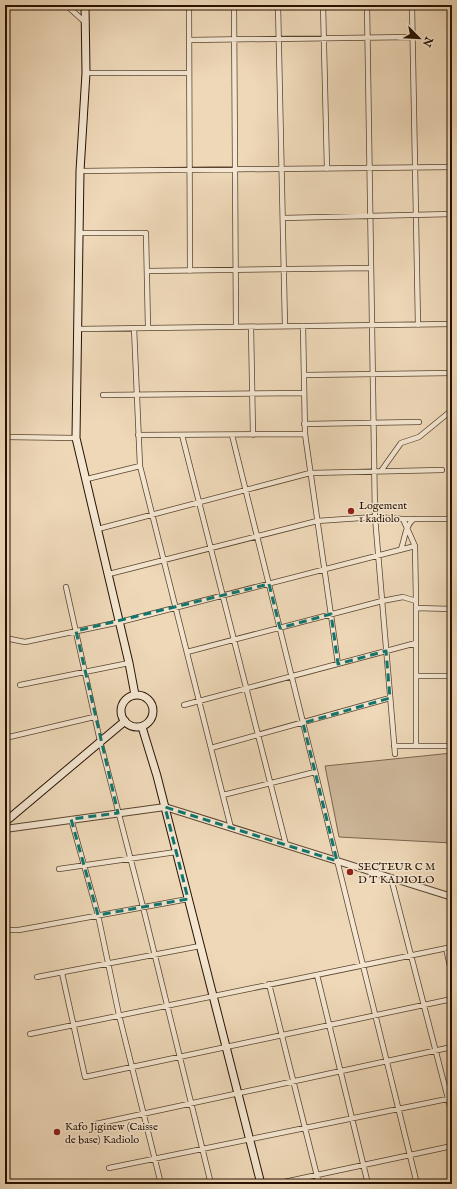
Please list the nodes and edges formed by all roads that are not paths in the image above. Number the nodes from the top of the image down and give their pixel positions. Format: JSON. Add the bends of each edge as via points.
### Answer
{"nodes":[{"id":1,"x":66,"y":5,"type":"edge"},
{"id":2,"x":85,"y":5,"type":"edge"},
{"id":3,"x":189,"y":5,"type":"edge"},
{"id":4,"x":234,"y":5,"type":"edge"},
{"id":5,"x":278,"y":5,"type":"edge"},
{"id":6,"x":323,"y":5,"type":"edge"},
{"id":7,"x":367,"y":5,"type":"edge"},
{"id":8,"x":412,"y":5,"type":"edge"},
{"id":9,"x":86,"y":23,"type":"junction"},
{"id":10,"x":412,"y":37,"type":"junction"},
{"id":11,"x":323,"y":38,"type":"junction"},
{"id":12,"x":367,"y":38,"type":"junction"},
{"id":13,"x":234,"y":39,"type":"junction"},
{"id":14,"x":279,"y":39,"type":"junction"},
{"id":15,"x":189,"y":40,"type":"junction"},
{"id":16,"x":86,"y":73,"type":"junction"},
{"id":17,"x":189,"y":73,"type":"junction"},
{"id":18,"x":452,"y":167,"type":"edge"},
{"id":19,"x":327,"y":168,"type":"junction"},
{"id":20,"x":369,"y":168,"type":"junction"},
{"id":21,"x":415,"y":168,"type":"junction"},
{"id":22,"x":282,"y":169,"type":"junction"},
{"id":23,"x":190,"y":170,"type":"junction"},
{"id":24,"x":235,"y":170,"type":"junction"},
{"id":25,"x":80,"y":172,"type":"junction"},
{"id":26,"x":452,"y":214,"type":"edge"},
{"id":27,"x":416,"y":215,"type":"junction"},
{"id":28,"x":370,"y":216,"type":"junction"},
{"id":29,"x":283,"y":218,"type":"junction"},
{"id":30,"x":79,"y":233,"type":"junction"},
{"id":31,"x":371,"y":268,"type":"junction"},
{"id":32,"x":236,"y":270,"type":"junction"},
{"id":33,"x":284,"y":270,"type":"junction"},
{"id":34,"x":147,"y":271,"type":"junction"},
{"id":35,"x":190,"y":271,"type":"junction"},
{"id":36,"x":418,"y":324,"type":"junction"},
{"id":37,"x":452,"y":324,"type":"edge"},
{"id":38,"x":372,"y":325,"type":"junction"},
{"id":39,"x":285,"y":326,"type":"junction"},
{"id":40,"x":303,"y":326,"type":"junction"},
{"id":41,"x":236,"y":327,"type":"junction"},
{"id":42,"x":251,"y":327,"type":"junction"},
{"id":43,"x":134,"y":328,"type":"junction"},
{"id":44,"x":148,"y":328,"type":"junction"},
{"id":45,"x":78,"y":329,"type":"junction"},
{"id":46,"x":452,"y":373,"type":"edge"},
{"id":47,"x":373,"y":374,"type":"junction"},
{"id":48,"x":304,"y":375,"type":"junction"},
{"id":49,"x":304,"y":393,"type":"junction"},
{"id":50,"x":252,"y":394,"type":"junction"},
{"id":51,"x":103,"y":395,"type":"dead end"},
{"id":52,"x":136,"y":395,"type":"junction"},
{"id":53,"x":452,"y":410,"type":"edge"},
{"id":54,"x":373,"y":422,"type":"junction"},
{"id":55,"x":419,"y":422,"type":"dead end"},
{"id":56,"x":304,"y":424,"type":"junction"},
{"id":57,"x":304,"y":434,"type":"junction"},
{"id":58,"x":138,"y":435,"type":"junction"},
{"id":59,"x":182,"y":435,"type":"junction"},
{"id":60,"x":232,"y":435,"type":"junction"},
{"id":61,"x":252,"y":435,"type":"junction"},
{"id":62,"x":5,"y":437,"type":"edge"},
{"id":63,"x":76,"y":438,"type":"junction"},
{"id":64,"x":140,"y":466,"type":"junction"},
{"id":65,"x":442,"y":470,"type":"dead end"},
{"id":66,"x":380,"y":471,"type":"junction"},
{"id":67,"x":374,"y":472,"type":"junction"},
{"id":68,"x":310,"y":473,"type":"junction"},
{"id":69,"x":86,"y":479,"type":"junction"},
{"id":70,"x":246,"y":490,"type":"junction"},
{"id":71,"x":199,"y":502,"type":"junction"},
{"id":72,"x":152,"y":515,"type":"junction"},
{"id":73,"x":375,"y":517,"type":"junction"},
{"id":74,"x":402,"y":519,"type":"junction"},
{"id":75,"x":414,"y":519,"type":"junction"},
{"id":76,"x":452,"y":519,"type":"edge"},
{"id":77,"x":317,"y":521,"type":"junction"},
{"id":78,"x":407,"y":528,"type":"junction"},
{"id":79,"x":98,"y":529,"type":"junction"},
{"id":80,"x":257,"y":537,"type":"junction"},
{"id":81,"x":415,"y":546,"type":"junction"},
{"id":82,"x":211,"y":548,"type":"junction"},
{"id":83,"x":401,"y":549,"type":"junction"},
{"id":84,"x":378,"y":556,"type":"junction"},
{"id":85,"x":164,"y":560,"type":"junction"},
{"id":86,"x":324,"y":569,"type":"junction"},
{"id":87,"x":108,"y":574,"type":"junction"},
{"id":88,"x":269,"y":584,"type":"junction"},
{"id":89,"x":66,"y":587,"type":"dead end"},
{"id":90,"x":223,"y":595,"type":"junction"},
{"id":91,"x":382,"y":601,"type":"junction"},
{"id":92,"x":416,"y":601,"type":"junction"},
{"id":93,"x":176,"y":608,"type":"junction"},
{"id":94,"x":416,"y":608,"type":"junction"},
{"id":95,"x":452,"y":609,"type":"edge"},
{"id":96,"x":331,"y":614,"type":"junction"},
{"id":97,"x":120,"y":622,"type":"junction"},
{"id":98,"x":280,"y":628,"type":"junction"},
{"id":99,"x":76,"y":631,"type":"junction"},
{"id":100,"x":5,"y":638,"type":"edge"},
{"id":101,"x":234,"y":640,"type":"junction"},
{"id":102,"x":416,"y":643,"type":"junction"},
{"id":103,"x":386,"y":651,"type":"junction"},
{"id":104,"x":187,"y":652,"type":"junction"},
{"id":105,"x":129,"y":663,"type":"junction"},
{"id":106,"x":338,"y":664,"type":"junction"},
{"id":107,"x":85,"y":672,"type":"junction"},
{"id":108,"x":292,"y":676,"type":"junction"},
{"id":109,"x":416,"y":676,"type":"junction"},
{"id":110,"x":452,"y":676,"type":"edge"},
{"id":111,"x":20,"y":685,"type":"dead end"},
{"id":112,"x":246,"y":688,"type":"junction"},
{"id":113,"x":135,"y":695,"type":"junction"},
{"id":114,"x":390,"y":698,"type":"junction"},
{"id":115,"x":199,"y":701,"type":"junction"},
{"id":116,"x":184,"y":705,"type":"dead end"},
{"id":117,"x":94,"y":717,"type":"junction"},
{"id":118,"x":125,"y":721,"type":"junction"},
{"id":119,"x":303,"y":723,"type":"junction"},
{"id":120,"x":142,"y":727,"type":"junction"},
{"id":121,"x":258,"y":735,"type":"junction"},
{"id":122,"x":5,"y":738,"type":"edge"},
{"id":123,"x":100,"y":741,"type":"junction"},
{"id":124,"x":394,"y":746,"type":"junction"},
{"id":125,"x":416,"y":746,"type":"junction"},
{"id":126,"x":452,"y":746,"type":"edge"},
{"id":127,"x":211,"y":748,"type":"junction"},
{"id":128,"x":395,"y":754,"type":"dead end"},
{"id":129,"x":315,"y":772,"type":"junction"},
{"id":130,"x":270,"y":783,"type":"junction"},
{"id":131,"x":223,"y":795,"type":"junction"},
{"id":132,"x":165,"y":807,"type":"junction"},
{"id":133,"x":118,"y":813,"type":"junction"},
{"id":134,"x":71,"y":819,"type":"junction"},
{"id":135,"x":5,"y":822,"type":"edge"},
{"id":136,"x":231,"y":828,"type":"junction"},
{"id":137,"x":5,"y":829,"type":"edge"},
{"id":138,"x":286,"y":845,"type":"junction"},
{"id":139,"x":176,"y":852,"type":"junction"},
{"id":140,"x":130,"y":859,"type":"junction"},
{"id":141,"x":337,"y":861,"type":"junction"},
{"id":142,"x":84,"y":865,"type":"junction"},
{"id":143,"x":59,"y":869,"type":"dead end"},
{"id":144,"x":391,"y":878,"type":"junction"},
{"id":145,"x":452,"y":886,"type":"edge"},
{"id":146,"x":451,"y":897,"type":"edge"},
{"id":147,"x":188,"y":899,"type":"junction"},
{"id":148,"x":143,"y":907,"type":"junction"},
{"id":149,"x":98,"y":915,"type":"junction"},
{"id":150,"x":5,"y":930,"type":"edge"},
{"id":151,"x":200,"y":946,"type":"junction"},
{"id":152,"x":452,"y":947,"type":"edge"},
{"id":153,"x":446,"y":948,"type":"junction"},
{"id":154,"x":155,"y":955,"type":"junction"},
{"id":155,"x":411,"y":955,"type":"junction"},
{"id":156,"x":108,"y":964,"type":"junction"},
{"id":157,"x":363,"y":965,"type":"junction"},
{"id":158,"x":62,"y":973,"type":"junction"},
{"id":159,"x":317,"y":974,"type":"junction"},
{"id":160,"x":452,"y":974,"type":"edge"},
{"id":161,"x":37,"y":978,"type":"dead end"},
{"id":162,"x":269,"y":984,"type":"junction"},
{"id":163,"x":213,"y":996,"type":"junction"},
{"id":164,"x":452,"y":999,"type":"edge"},
{"id":165,"x":167,"y":1005,"type":"junction"},
{"id":166,"x":424,"y":1005,"type":"junction"},
{"id":167,"x":119,"y":1015,"type":"junction"},
{"id":168,"x":375,"y":1015,"type":"junction"},
{"id":169,"x":74,"y":1025,"type":"junction"},
{"id":170,"x":329,"y":1025,"type":"junction"},
{"id":171,"x":30,"y":1034,"type":"dead end"},
{"id":172,"x":282,"y":1035,"type":"junction"},
{"id":173,"x":226,"y":1047,"type":"junction"},
{"id":174,"x":452,"y":1047,"type":"edge"},
{"id":175,"x":436,"y":1051,"type":"junction"},
{"id":176,"x":180,"y":1056,"type":"junction"},
{"id":177,"x":387,"y":1061,"type":"junction"},
{"id":178,"x":132,"y":1067,"type":"junction"},
{"id":179,"x":340,"y":1071,"type":"junction"},
{"id":180,"x":293,"y":1081,"type":"junction"},
{"id":181,"x":238,"y":1093,"type":"junction"},
{"id":182,"x":450,"y":1098,"type":"edge"},
{"id":183,"x":192,"y":1103,"type":"junction"},
{"id":184,"x":399,"y":1109,"type":"junction"},
{"id":185,"x":144,"y":1113,"type":"junction"},
{"id":186,"x":452,"y":1114,"type":"edge"},
{"id":187,"x":352,"y":1119,"type":"junction"},
{"id":188,"x":96,"y":1124,"type":"dead end"},
{"id":189,"x":305,"y":1128,"type":"junction"},
{"id":190,"x":249,"y":1140,"type":"junction"},
{"id":191,"x":452,"y":1146,"type":"edge"},
{"id":192,"x":203,"y":1149,"type":"junction"},
{"id":193,"x":410,"y":1155,"type":"junction"},
{"id":194,"x":155,"y":1159,"type":"junction"},
{"id":195,"x":363,"y":1165,"type":"junction"},
{"id":196,"x":109,"y":1168,"type":"dead end"},
{"id":197,"x":317,"y":1175,"type":"junction"},
{"id":198,"x":161,"y":1184,"type":"edge"},
{"id":199,"x":212,"y":1184,"type":"edge"},
{"id":200,"x":260,"y":1184,"type":"edge"},
{"id":201,"x":275,"y":1184,"type":"edge"},
{"id":202,"x":319,"y":1184,"type":"edge"},
{"id":203,"x":368,"y":1184,"type":"edge"},
{"id":204,"x":417,"y":1184,"type":"edge"}],
"edges":[{"from":1,"to":9,"type":"street"},
{"from":2,"to":9,"type":"main road"},
{"from":3,"to":15,"type":"street"},
{"from":4,"to":13,"type":"street"},
{"from":5,"to":14,"type":"street"},
{"from":6,"to":11,"type":"street"},
{"from":7,"to":12,"type":"street"},
{"from":8,"to":10,"type":"street"},
{"from":9,"to":16,"type":"main road"},
{"from":10,"to":12,"type":"street"},
{"from":10,"to":21,"type":"street"},
{"from":11,"to":12,"type":"street"},
{"from":11,"to":14,"type":"street"},
{"from":11,"to":19,"type":"street"},
{"from":12,"to":20,"type":"street"},
{"from":13,"to":14,"type":"street"},
{"from":13,"to":15,"type":"street"},
{"from":13,"to":24,"type":"street"},
{"from":14,"to":22,"type":"street"},
{"from":15,"to":17,"type":"street"},
{"from":16,"to":17,"type":"street"},
{"from":16,"to":25,"type":"main road"},
{"from":17,"to":23,"type":"street"},
{"from":18,"to":21,"type":"street"},
{"from":19,"to":20,"type":"street"},
{"from":19,"to":22,"type":"street"},
{"from":20,"to":21,"type":"street"},
{"from":20,"to":28,"type":"street"},
{"from":21,"to":27,"type":"street"},
{"from":22,"to":24,"type":"street"},
{"from":22,"to":29,"type":"street"},
{"from":23,"to":24,"type":"street"},
{"from":23,"to":25,"type":"street"},
{"from":23,"to":35,"type":"street"},
{"from":24,"to":32,"type":"street"},
{"from":25,"to":30,"type":"main road"},
{"from":26,"to":27,"type":"street"},
{"from":27,"to":28,"type":"street"},
{"from":27,"to":36,"type":"street"},
{"from":28,"to":29,"type":"street"},
{"from":28,"to":31,"type":"street"},
{"from":29,"to":33,"type":"street"},
{"from":30,"to":34,"type":"street","via":[[146,233]]},
{"from":30,"to":45,"type":"main road"},
{"from":31,"to":33,"type":"street"},
{"from":31,"to":38,"type":"street"},
{"from":32,"to":33,"type":"street"},
{"from":32,"to":35,"type":"street"},
{"from":32,"to":41,"type":"street"},
{"from":33,"to":39,"type":"street"},
{"from":34,"to":35,"type":"street"},
{"from":34,"to":44,"type":"street"},
{"from":36,"to":37,"type":"street"},
{"from":36,"to":38,"type":"street"},
{"from":38,"to":40,"type":"street"},
{"from":38,"to":47,"type":"street"},
{"from":39,"to":40,"type":"street"},
{"from":39,"to":42,"type":"street"},
{"from":40,"to":48,"type":"street"},
{"from":41,"to":42,"type":"street"},
{"from":41,"to":44,"type":"street"},
{"from":42,"to":50,"type":"street"},
{"from":43,"to":44,"type":"street"},
{"from":43,"to":45,"type":"street"},
{"from":43,"to":52,"type":"street"},
{"from":45,"to":63,"type":"main road"},
{"from":46,"to":47,"type":"street"},
{"from":47,"to":48,"type":"street"},
{"from":47,"to":54,"type":"street"},
{"from":48,"to":49,"type":"street"},
{"from":49,"to":50,"type":"street"},
{"from":49,"to":56,"type":"street"},
{"from":50,"to":52,"type":"street"},
{"from":50,"to":61,"type":"street"},
{"from":51,"to":52,"type":"street"},
{"from":52,"to":58,"type":"street"},
{"from":53,"to":66,"type":"street","via":[[419,437],[401,443]]},
{"from":54,"to":55,"type":"street"},
{"from":54,"to":56,"type":"street"},
{"from":54,"to":67,"type":"street"},
{"from":56,"to":57,"type":"street"},
{"from":57,"to":61,"type":"street"},
{"from":57,"to":68,"type":"street"},
{"from":58,"to":59,"type":"street"},
{"from":58,"to":64,"type":"street"},
{"from":59,"to":60,"type":"street"},
{"from":59,"to":71,"type":"street"},
{"from":60,"to":61,"type":"street"},
{"from":60,"to":70,"type":"street"},
{"from":62,"to":63,"type":"street"},
{"from":63,"to":69,"type":"main road"},
{"from":64,"to":69,"type":"street"},
{"from":64,"to":72,"type":"street"},
{"from":65,"to":66,"type":"street"},
{"from":66,"to":67,"type":"street"},
{"from":67,"to":68,"type":"street"},
{"from":67,"to":73,"type":"street"},
{"from":68,"to":70,"type":"street"},
{"from":68,"to":77,"type":"street"},
{"from":69,"to":79,"type":"main road"},
{"from":70,"to":71,"type":"street"},
{"from":70,"to":80,"type":"street"},
{"from":71,"to":72,"type":"street"},
{"from":71,"to":82,"type":"street"},
{"from":72,"to":79,"type":"street"},
{"from":72,"to":85,"type":"street"},
{"from":73,"to":74,"type":"street"},
{"from":73,"to":77,"type":"street"},
{"from":73,"to":84,"type":"street"},
{"from":74,"to":75,"type":"street"},
{"from":74,"to":78,"type":"street"},
{"from":75,"to":76,"type":"street"},
{"from":75,"to":78,"type":"street"},
{"from":77,"to":80,"type":"street"},
{"from":77,"to":86,"type":"street"},
{"from":78,"to":81,"type":"street"},
{"from":78,"to":83,"type":"street"},
{"from":79,"to":87,"type":"main road"},
{"from":80,"to":82,"type":"street"},
{"from":80,"to":88,"type":"street"},
{"from":81,"to":83,"type":"street"},
{"from":81,"to":92,"type":"street"},
{"from":82,"to":85,"type":"street"},
{"from":82,"to":90,"type":"street"},
{"from":83,"to":84,"type":"street"},
{"from":84,"to":86,"type":"street"},
{"from":84,"to":91,"type":"street"},
{"from":85,"to":87,"type":"street"},
{"from":85,"to":93,"type":"street"},
{"from":86,"to":88,"type":"street"},
{"from":86,"to":96,"type":"street"},
{"from":87,"to":97,"type":"main road"},
{"from":88,"to":90,"type":"street"},
{"from":88,"to":98,"type":"street"},
{"from":89,"to":99,"type":"street"},
{"from":90,"to":93,"type":"street"},
{"from":90,"to":101,"type":"street"},
{"from":91,"to":92,"type":"street","via":[[403,597]]},
{"from":91,"to":96,"type":"street"},
{"from":91,"to":103,"type":"street"},
{"from":92,"to":94,"type":"street"},
{"from":93,"to":97,"type":"street"},
{"from":93,"to":104,"type":"street"},
{"from":94,"to":95,"type":"street"},
{"from":94,"to":102,"type":"street"},
{"from":96,"to":98,"type":"street"},
{"from":96,"to":106,"type":"street"},
{"from":97,"to":99,"type":"street"},
{"from":97,"to":105,"type":"main road"},
{"from":98,"to":101,"type":"street"},
{"from":98,"to":108,"type":"street"},
{"from":99,"to":100,"type":"street","via":[[25,642]]},
{"from":99,"to":107,"type":"street"},
{"from":101,"to":104,"type":"street"},
{"from":101,"to":112,"type":"street"},
{"from":102,"to":103,"type":"street"},
{"from":102,"to":109,"type":"street"},
{"from":103,"to":106,"type":"street"},
{"from":103,"to":114,"type":"street"},
{"from":104,"to":115,"type":"street"},
{"from":105,"to":107,"type":"street"},
{"from":105,"to":113,"type":"main road"},
{"from":106,"to":108,"type":"street"},
{"from":107,"to":111,"type":"street"},
{"from":107,"to":117,"type":"street"},
{"from":108,"to":112,"type":"street"},
{"from":108,"to":119,"type":"street"},
{"from":109,"to":110,"type":"street"},
{"from":109,"to":125,"type":"street"},
{"from":112,"to":115,"type":"street"},
{"from":112,"to":121,"type":"street"},
{"from":113,"to":118,"type":"main road","via":[[125,700],[122,705],[121,711]]},
{"from":113,"to":120,"type":"main road","via":[[148,698],[153,706],[153,716]]},
{"from":114,"to":119,"type":"street"},
{"from":114,"to":124,"type":"street"},
{"from":115,"to":116,"type":"street"},
{"from":115,"to":127,"type":"street"},
{"from":117,"to":122,"type":"street"},
{"from":117,"to":123,"type":"street"},
{"from":118,"to":120,"type":"main road","via":[[132,727]]},
{"from":118,"to":123,"type":"main road"},
{"from":119,"to":121,"type":"street"},
{"from":119,"to":129,"type":"street"},
{"from":120,"to":132,"type":"main road"},
{"from":121,"to":127,"type":"street"},
{"from":121,"to":130,"type":"street"},
{"from":123,"to":133,"type":"street"},
{"from":123,"to":135,"type":"main road"},
{"from":124,"to":125,"type":"street"},
{"from":124,"to":128,"type":"street"},
{"from":125,"to":126,"type":"street"},
{"from":127,"to":131,"type":"street"},
{"from":129,"to":130,"type":"street"},
{"from":129,"to":141,"type":"street"},
{"from":130,"to":131,"type":"street"},
{"from":130,"to":138,"type":"street"},
{"from":131,"to":136,"type":"street"},
{"from":132,"to":133,"type":"street"},
{"from":132,"to":136,"type":"street"},
{"from":132,"to":139,"type":"main road"},
{"from":133,"to":134,"type":"street"},
{"from":133,"to":140,"type":"street"},
{"from":134,"to":137,"type":"street"},
{"from":134,"to":142,"type":"street"},
{"from":136,"to":138,"type":"street"},
{"from":138,"to":141,"type":"street"},
{"from":139,"to":140,"type":"street"},
{"from":139,"to":147,"type":"main road"},
{"from":140,"to":142,"type":"street"},
{"from":140,"to":148,"type":"street"},
{"from":141,"to":144,"type":"street"},
{"from":141,"to":157,"type":"street"},
{"from":142,"to":143,"type":"street"},
{"from":142,"to":149,"type":"street"},
{"from":144,"to":146,"type":"street"},
{"from":144,"to":155,"type":"street"},
{"from":145,"to":146,"type":"street"},
{"from":147,"to":148,"type":"street"},
{"from":147,"to":151,"type":"main road"},
{"from":148,"to":149,"type":"street"},
{"from":148,"to":154,"type":"street"},
{"from":149,"to":150,"type":"street","via":[[19,930]]},
{"from":149,"to":156,"type":"street"},
{"from":151,"to":154,"type":"street"},
{"from":151,"to":163,"type":"main road"},
{"from":152,"to":153,"type":"street"},
{"from":153,"to":155,"type":"street"},
{"from":153,"to":160,"type":"street"},
{"from":154,"to":156,"type":"street"},
{"from":154,"to":165,"type":"street"},
{"from":155,"to":157,"type":"street"},
{"from":155,"to":166,"type":"street"},
{"from":156,"to":158,"type":"street"},
{"from":156,"to":167,"type":"street"},
{"from":157,"to":159,"type":"street"},
{"from":157,"to":168,"type":"street"},
{"from":158,"to":161,"type":"street"},
{"from":158,"to":169,"type":"street"},
{"from":159,"to":162,"type":"street"},
{"from":159,"to":170,"type":"street"},
{"from":162,"to":163,"type":"street"},
{"from":162,"to":172,"type":"street"},
{"from":163,"to":165,"type":"street"},
{"from":163,"to":173,"type":"main road"},
{"from":164,"to":166,"type":"street"},
{"from":165,"to":167,"type":"street"},
{"from":165,"to":176,"type":"street"},
{"from":166,"to":168,"type":"street"},
{"from":166,"to":175,"type":"street"},
{"from":167,"to":169,"type":"street"},
{"from":167,"to":178,"type":"street"},
{"from":168,"to":170,"type":"street"},
{"from":168,"to":177,"type":"street"},
{"from":169,"to":171,"type":"street"},
{"from":169,"to":178,"type":"street","via":[[85,1077]]},
{"from":170,"to":172,"type":"street"},
{"from":170,"to":179,"type":"street"},
{"from":172,"to":173,"type":"street"},
{"from":172,"to":180,"type":"street"},
{"from":173,"to":176,"type":"street"},
{"from":173,"to":181,"type":"main road"},
{"from":174,"to":175,"type":"street"},
{"from":175,"to":177,"type":"street"},
{"from":175,"to":182,"type":"street"},
{"from":176,"to":178,"type":"street"},
{"from":176,"to":183,"type":"street"},
{"from":177,"to":179,"type":"street"},
{"from":177,"to":184,"type":"street"},
{"from":178,"to":185,"type":"street"},
{"from":179,"to":180,"type":"street"},
{"from":179,"to":187,"type":"street"},
{"from":180,"to":181,"type":"street"},
{"from":180,"to":189,"type":"street"},
{"from":181,"to":183,"type":"street"},
{"from":181,"to":190,"type":"main road"},
{"from":182,"to":184,"type":"street"},
{"from":182,"to":186,"type":"street"},
{"from":183,"to":185,"type":"street"},
{"from":183,"to":192,"type":"street"},
{"from":184,"to":187,"type":"street"},
{"from":184,"to":193,"type":"street"},
{"from":185,"to":188,"type":"street"},
{"from":185,"to":194,"type":"street"},
{"from":187,"to":189,"type":"street"},
{"from":187,"to":195,"type":"street"},
{"from":189,"to":190,"type":"street"},
{"from":189,"to":197,"type":"street"},
{"from":190,"to":192,"type":"street"},
{"from":190,"to":200,"type":"main road"},
{"from":191,"to":193,"type":"street"},
{"from":192,"to":194,"type":"street"},
{"from":192,"to":199,"type":"street"},
{"from":193,"to":195,"type":"street"},
{"from":193,"to":204,"type":"street"},
{"from":194,"to":196,"type":"street"},
{"from":194,"to":198,"type":"street"},
{"from":195,"to":197,"type":"street"},
{"from":195,"to":203,"type":"street"},
{"from":197,"to":201,"type":"street"},
{"from":197,"to":202,"type":"street"}]}
